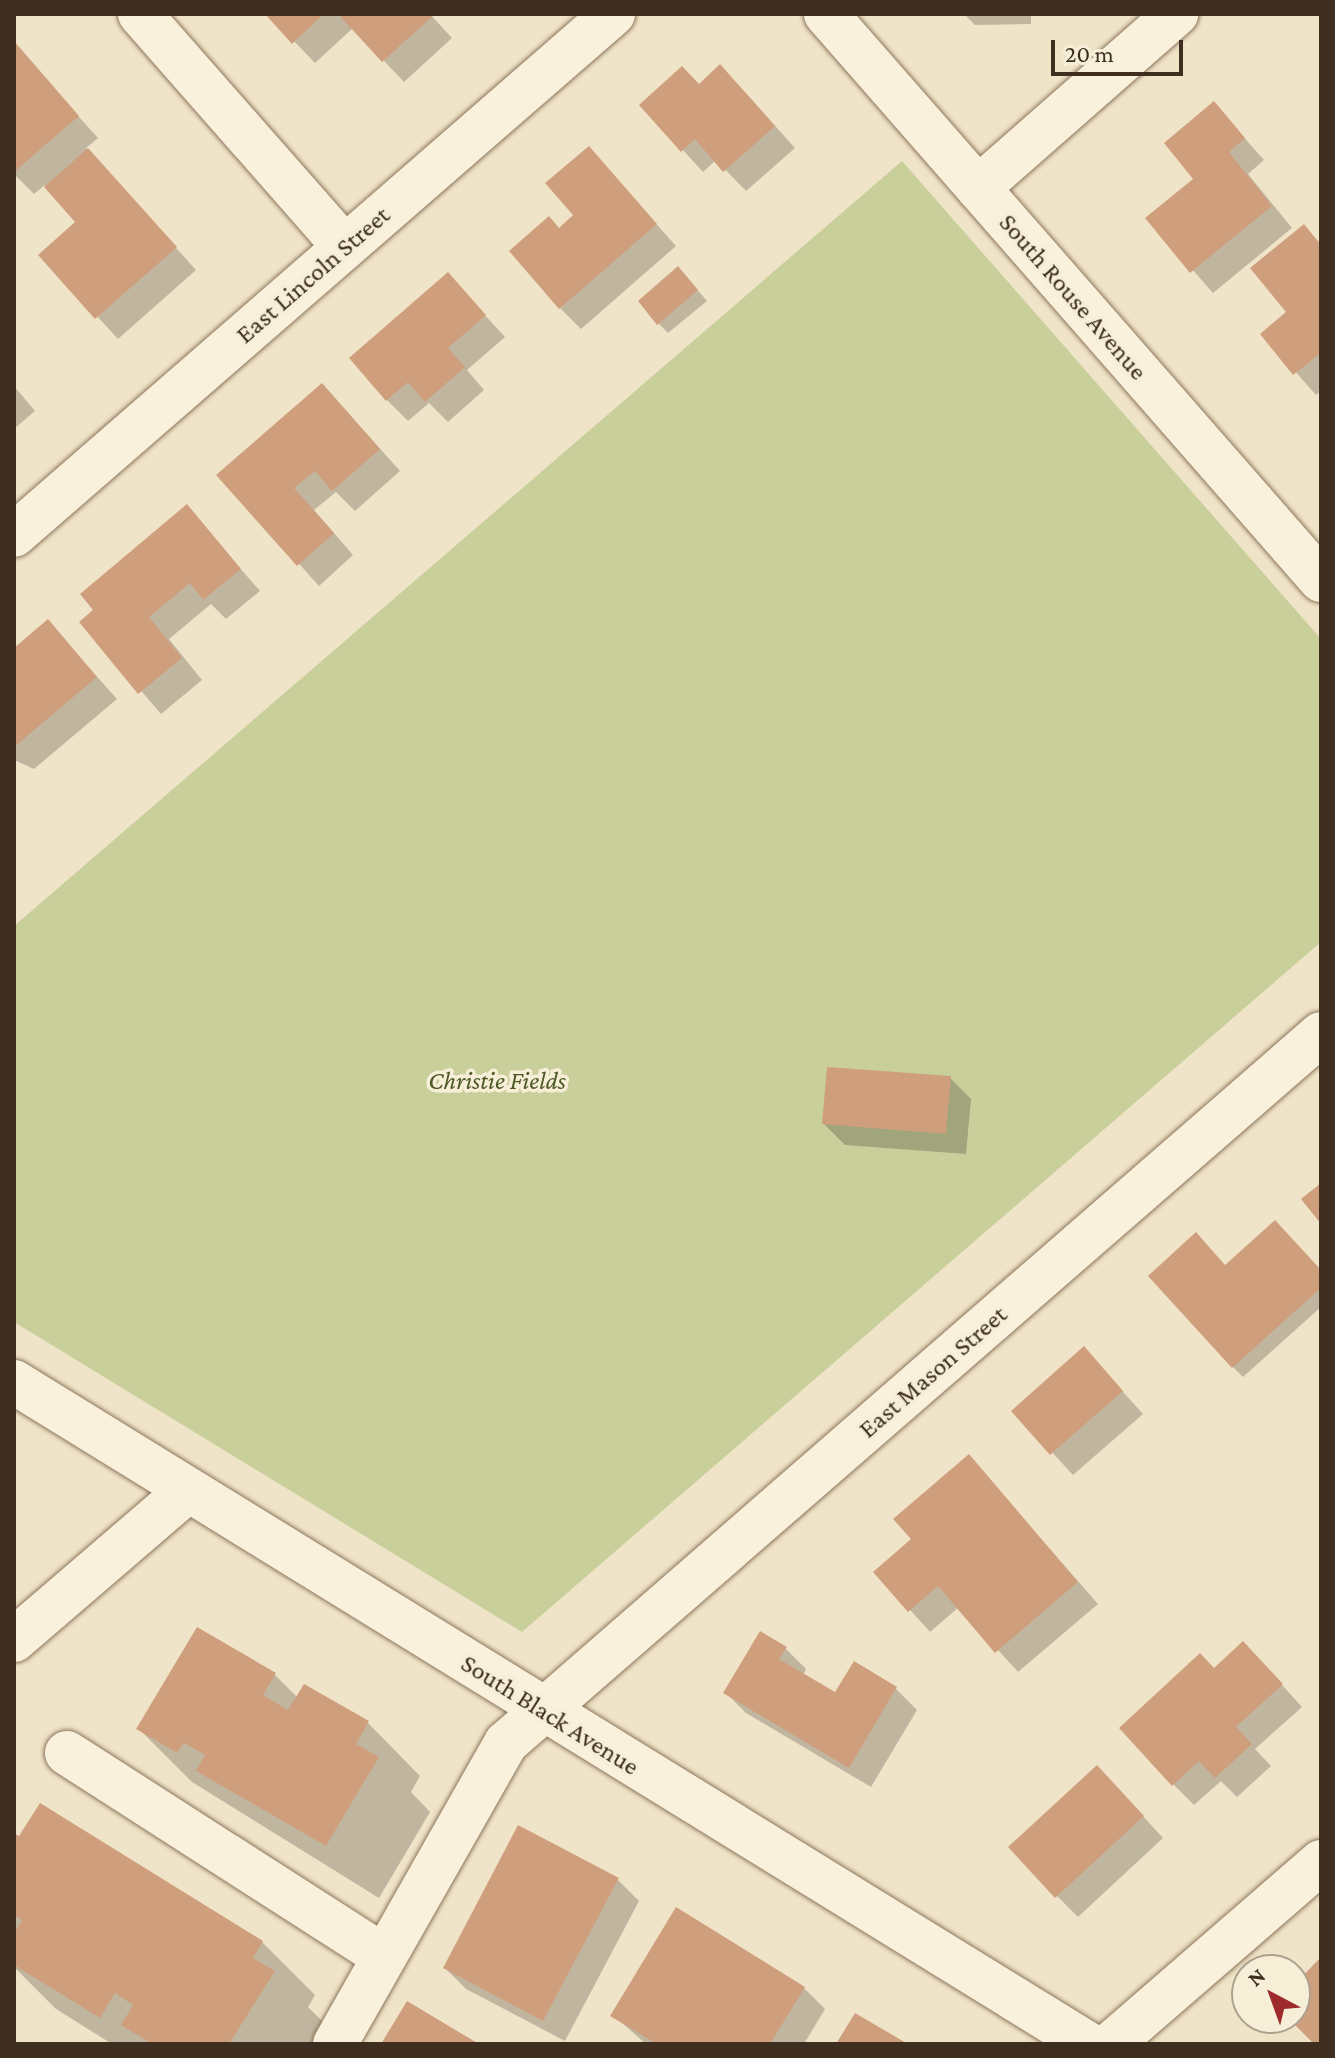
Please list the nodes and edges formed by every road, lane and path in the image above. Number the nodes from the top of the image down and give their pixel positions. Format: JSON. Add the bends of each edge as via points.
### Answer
{"nodes":[{"id":1,"x":140,"y":14,"type":"edge"},
{"id":2,"x":613,"y":14,"type":"edge"},
{"id":3,"x":826,"y":14,"type":"edge"},
{"id":4,"x":1176,"y":14,"type":"edge"},
{"id":5,"x":978,"y":188,"type":"junction"},
{"id":6,"x":345,"y":247,"type":"junction"},
{"id":7,"x":14,"y":535,"type":"edge"},
{"id":8,"x":1321,"y":580,"type":"edge"},
{"id":9,"x":1321,"y":1034,"type":"edge"},
{"id":10,"x":14,"y":1382,"type":"edge"},
{"id":11,"x":186,"y":1492,"type":"junction"},
{"id":12,"x":14,"y":1640,"type":"edge"},
{"id":13,"x":544,"y":1710,"type":"junction"},
{"id":14,"x":67,"y":1753,"type":"dead end"},
{"id":15,"x":1321,"y":1862,"type":"edge"},
{"id":16,"x":382,"y":1955,"type":"junction"},
{"id":17,"x":335,"y":2044,"type":"edge"},
{"id":18,"x":1088,"y":2044,"type":"edge"},
{"id":19,"x":1111,"y":2044,"type":"edge"}],
"edges":[{"from":1,"to":6,"type":"street"},
{"from":2,"to":6,"type":"street","name":"East Lincoln Street"},
{"from":3,"to":5,"type":"street","name":"South Rouse Avenue"},
{"from":4,"to":5,"type":"street"},
{"from":5,"to":8,"type":"street","name":"South Rouse Avenue"},
{"from":6,"to":7,"type":"street","name":"East Lincoln Street"},
{"from":9,"to":13,"type":"street","name":"East Mason Street"},
{"from":10,"to":11,"type":"street","name":"South Black Avenue"},
{"from":11,"to":12,"type":"street"},
{"from":11,"to":13,"type":"street","name":"South Black Avenue"},
{"from":13,"to":16,"type":"street","name":"East Mason Street","via":[[506,1743]]},
{"from":13,"to":18,"type":"street","name":"South Black Avenue"},
{"from":14,"to":16,"type":"street"},
{"from":15,"to":19,"type":"street"},
{"from":16,"to":17,"type":"street","name":"East Mason Street"}]}
